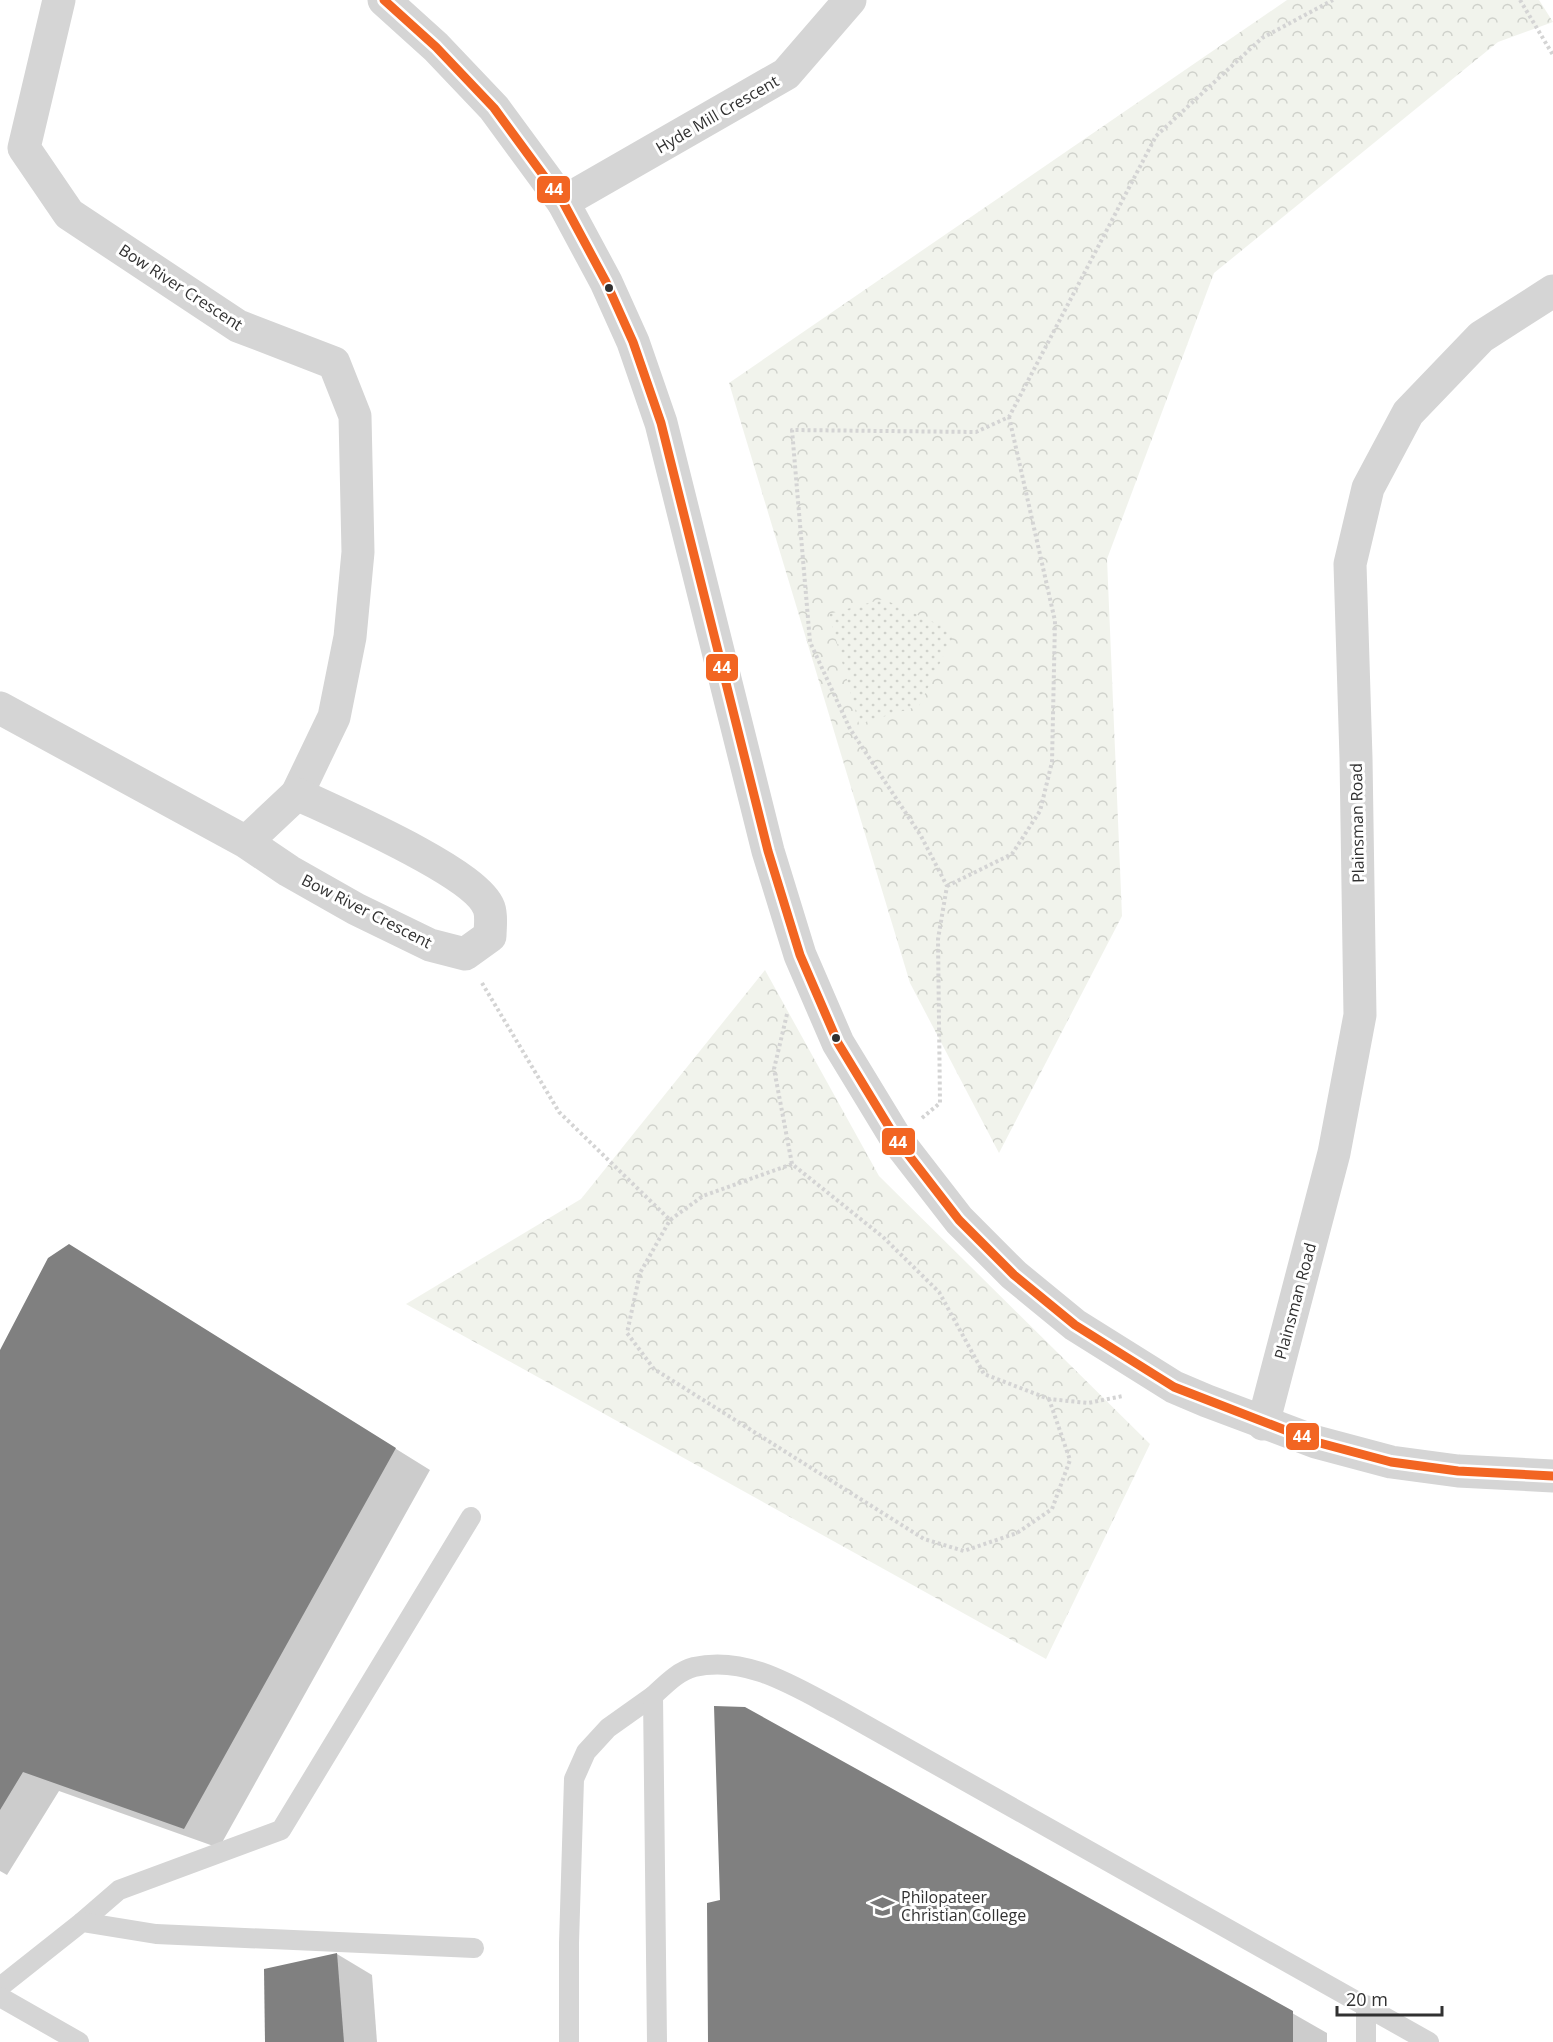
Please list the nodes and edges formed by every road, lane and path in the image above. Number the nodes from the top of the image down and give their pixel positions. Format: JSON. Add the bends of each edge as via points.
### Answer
{"nodes":[{"id":1,"x":58,"y":0,"type":"edge"},
{"id":2,"x":384,"y":0,"type":"edge"},
{"id":3,"x":850,"y":0,"type":"edge"},
{"id":4,"x":1333,"y":0,"type":"edge"},
{"id":5,"x":1520,"y":0,"type":"edge"},
{"id":6,"x":1553,"y":55,"type":"edge"},
{"id":7,"x":563,"y":202,"type":"junction"},
{"id":8,"x":1553,"y":291,"type":"edge"},
{"id":9,"x":1009,"y":417,"type":"junction"},
{"id":10,"x":0,"y":708,"type":"edge"},
{"id":11,"x":297,"y":794,"type":"junction"},
{"id":12,"x":246,"y":842,"type":"junction"},
{"id":13,"x":947,"y":886,"type":"junction"},
{"id":14,"x":465,"y":954,"type":"junction"},
{"id":15,"x":787,"y":1012,"type":"dead end"},
{"id":16,"x":897,"y":1140,"type":"junction"},
{"id":17,"x":792,"y":1164,"type":"junction"},
{"id":18,"x":670,"y":1220,"type":"junction"},
{"id":19,"x":1174,"y":1387,"type":"junction"},
{"id":20,"x":1049,"y":1399,"type":"junction"},
{"id":21,"x":1263,"y":1424,"type":"junction"},
{"id":22,"x":1553,"y":1476,"type":"edge"},
{"id":23,"x":471,"y":1516,"type":"dead end"},
{"id":24,"x":653,"y":1696,"type":"junction"},
{"id":25,"x":82,"y":1922,"type":"junction"},
{"id":26,"x":474,"y":1948,"type":"dead end"},
{"id":27,"x":0,"y":1987,"type":"edge"},
{"id":28,"x":0,"y":1997,"type":"edge"},
{"id":29,"x":1366,"y":2005,"type":"junction"},
{"id":30,"x":79,"y":2042,"type":"edge"},
{"id":31,"x":569,"y":2042,"type":"edge"},
{"id":32,"x":657,"y":2042,"type":"edge"},
{"id":33,"x":1366,"y":2042,"type":"edge"},
{"id":34,"x":1429,"y":2042,"type":"edge"}],
"edges":[{"from":1,"to":11,"type":"street","name":"Bow River Crescent","via":[[24,148],[69,214],[238,326],[334,363],[356,416],[358,552],[350,636],[334,717]]},
{"from":2,"to":7,"type":"street","via":[[494,108]]},
{"from":3,"to":7,"type":"street","name":"Hyde Mill Crescent","via":[[786,74]]},
{"from":4,"to":9,"type":"path","via":[[1262,38],[1156,136]]},
{"from":5,"to":6,"type":"path"},
{"from":7,"to":16,"type":"street","via":[[633,342],[661,423],[768,851],[800,955],[838,1043]]},
{"from":8,"to":21,"type":"street","name":"Plainsman Road","via":[[1481,337],[1408,413],[1368,488],[1350,564],[1360,1015],[1334,1153]]},
{"from":9,"to":13,"type":"path","via":[[1055,621],[1052,762],[1040,811],[1012,854]]},
{"from":9,"to":13,"type":"path","via":[[976,432],[792,430],[810,642],[850,729],[921,836]]},
{"from":10,"to":12,"type":"street","name":"Bow River Crescent"},
{"from":11,"to":12,"type":"street","name":"Bow River Crescent"},
{"from":11,"to":14,"type":"street","via":[[417,851],[471,886],[489,908],[490,936]]},
{"from":12,"to":14,"type":"street","name":"Bow River Crescent","via":[[356,909],[430,945]]},
{"from":13,"to":16,"type":"path","via":[[938,939],[940,1102]]},
{"from":14,"to":18,"type":"path","via":[[559,1112]]},
{"from":15,"to":17,"type":"path","via":[[774,1069]]},
{"from":16,"to":19,"type":"street","via":[[959,1220],[1014,1275],[1075,1325]]},
{"from":17,"to":18,"type":"path","via":[[703,1196]]},
{"from":17,"to":20,"type":"path","via":[[883,1237],[939,1292],[984,1374]]},
{"from":18,"to":20,"type":"path","via":[[640,1273],[627,1333],[654,1369],[924,1539],[964,1551],[1017,1533],[1052,1509],[1070,1460]]},
{"from":19,"to":20,"type":"path","via":[[1088,1403]]},
{"from":19,"to":21,"type":"street"},
{"from":21,"to":22,"type":"street","via":[[1391,1461],[1458,1471]]},
{"from":23,"to":25,"type":"lane","via":[[280,1830],[119,1890]]},
{"from":24,"to":29,"type":"lane","via":[[670,1679],[693,1667],[747,1666],[782,1681]]},
{"from":24,"to":31,"type":"lane","via":[[608,1728],[586,1752],[574,1779]]},
{"from":24,"to":32,"type":"lane"},
{"from":25,"to":26,"type":"lane","via":[[156,1934]]},
{"from":25,"to":27,"type":"lane"},
{"from":28,"to":30,"type":"lane"},
{"from":29,"to":33,"type":"lane"},
{"from":29,"to":34,"type":"lane"}]}
